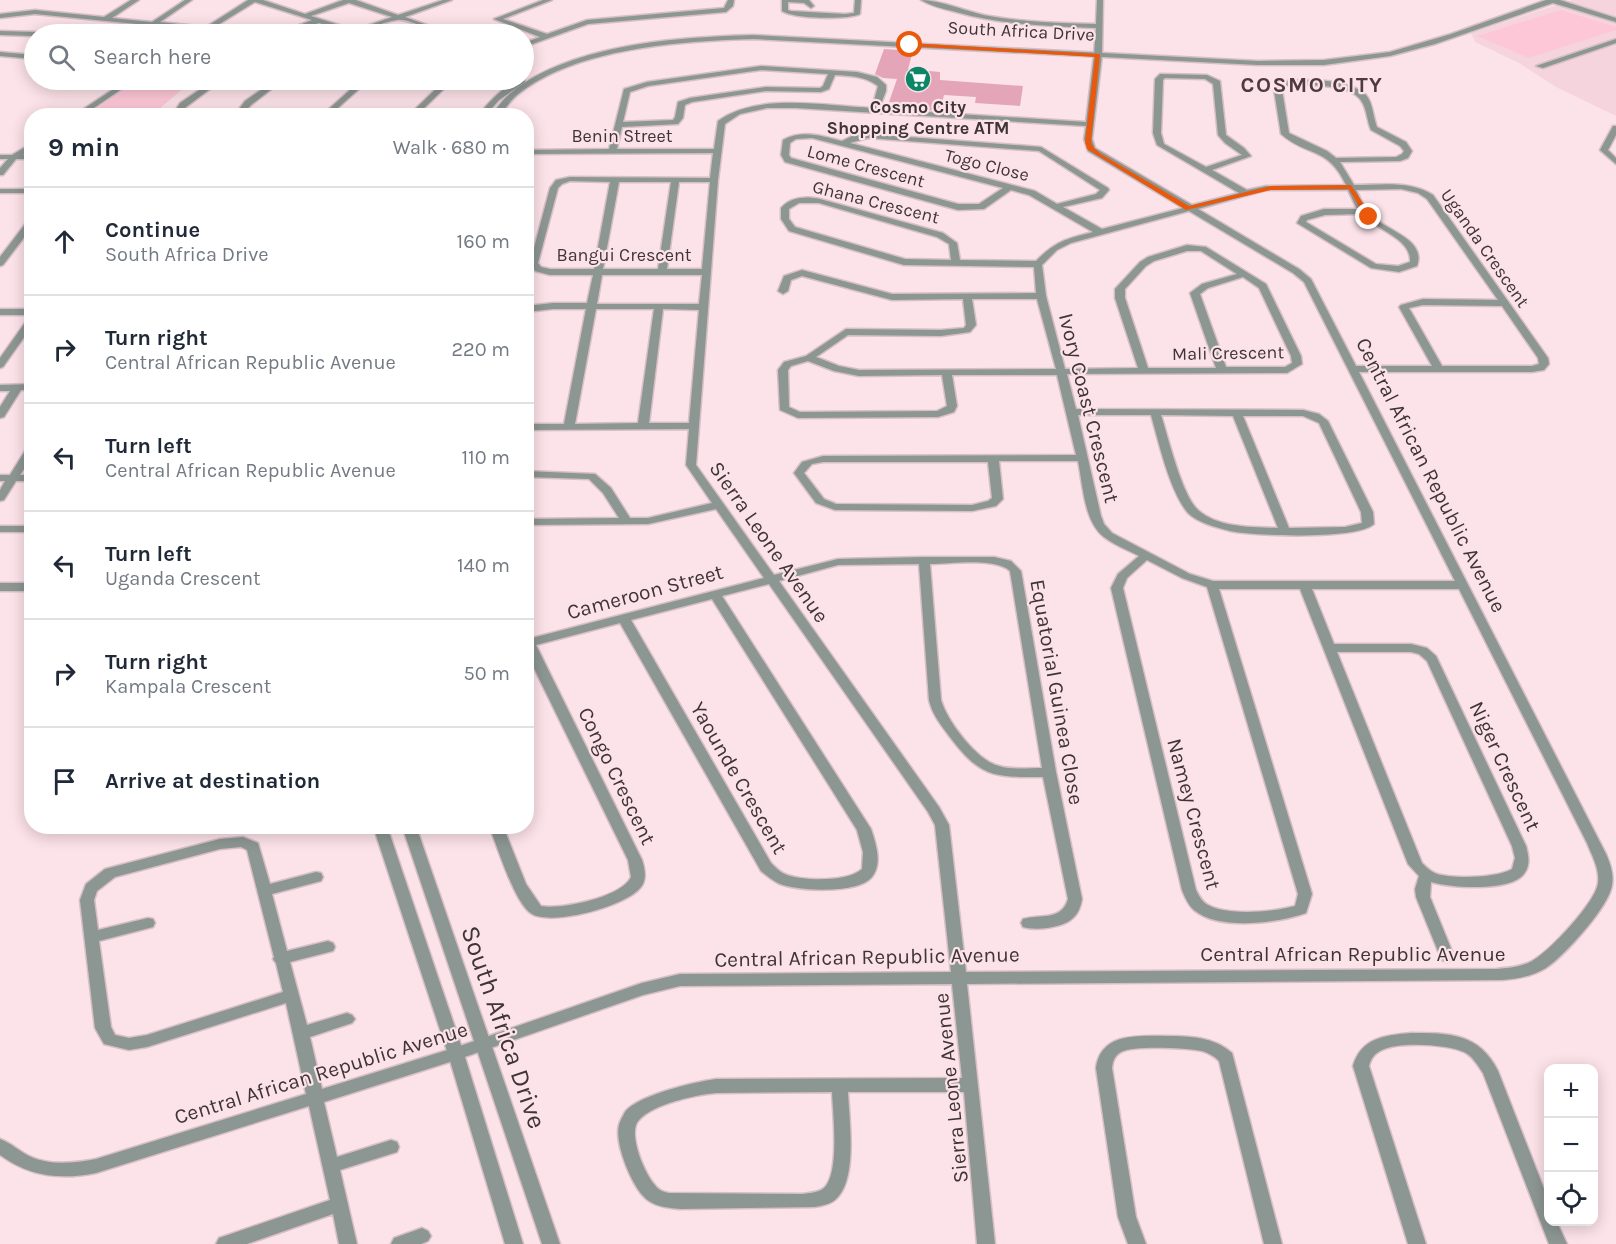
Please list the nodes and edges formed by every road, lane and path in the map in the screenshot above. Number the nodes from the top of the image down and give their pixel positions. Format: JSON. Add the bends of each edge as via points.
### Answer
{"nodes":[{"id":1,"x":126,"y":0,"type":"edge"},
{"id":2,"x":136,"y":0,"type":"edge"},
{"id":3,"x":189,"y":0,"type":"edge"},
{"id":4,"x":254,"y":0,"type":"edge"},
{"id":5,"x":349,"y":0,"type":"edge"},
{"id":6,"x":449,"y":0,"type":"edge"},
{"id":7,"x":549,"y":0,"type":"edge"},
{"id":8,"x":731,"y":0,"type":"edge"},
{"id":9,"x":785,"y":0,"type":"edge"},
{"id":10,"x":858,"y":0,"type":"edge"},
{"id":11,"x":924,"y":0,"type":"edge"},
{"id":12,"x":1100,"y":0,"type":"edge"},
{"id":13,"x":1538,"y":0,"type":"edge"},
{"id":14,"x":1553,"y":0,"type":"edge"},
{"id":15,"x":811,"y":6,"type":"dead end"},
{"id":16,"x":0,"y":16,"type":"edge"},
{"id":17,"x":303,"y":16,"type":"junction"},
{"id":18,"x":399,"y":17,"type":"junction"},
{"id":19,"x":105,"y":19,"type":"junction"},
{"id":20,"x":1616,"y":20,"type":"edge"},
{"id":21,"x":317,"y":21,"type":"junction"},
{"id":22,"x":154,"y":24,"type":"joint"},
{"id":23,"x":214,"y":24,"type":"edge"},
{"id":24,"x":309,"y":24,"type":"edge"},
{"id":25,"x":326,"y":24,"type":"edge"},
{"id":26,"x":378,"y":24,"type":"edge"},
{"id":27,"x":420,"y":24,"type":"edge"},
{"id":28,"x":511,"y":24,"type":"edge"},
{"id":29,"x":1099,"y":26,"type":"junction"},
{"id":30,"x":534,"y":32,"type":"edge"},
{"id":31,"x":0,"y":33,"type":"edge"},
{"id":32,"x":24,"y":34,"type":"edge"},
{"id":33,"x":545,"y":36,"type":"junction"},
{"id":34,"x":534,"y":41,"type":"edge"},
{"id":35,"x":1616,"y":41,"type":"edge"},
{"id":36,"x":1097,"y":53,"type":"junction"},
{"id":37,"x":0,"y":54,"type":"edge"},
{"id":38,"x":24,"y":56,"type":"edge"},
{"id":39,"x":1540,"y":66,"type":"dead end"},
{"id":40,"x":833,"y":72,"type":"junction"},
{"id":41,"x":534,"y":74,"type":"edge"},
{"id":42,"x":534,"y":82,"type":"edge"},
{"id":43,"x":116,"y":90,"type":"edge"},
{"id":44,"x":204,"y":90,"type":"edge"},
{"id":45,"x":266,"y":90,"type":"edge"},
{"id":46,"x":354,"y":90,"type":"edge"},
{"id":47,"x":438,"y":90,"type":"edge"},
{"id":48,"x":507,"y":90,"type":"edge"},
{"id":49,"x":521,"y":90,"type":"edge"},
{"id":50,"x":88,"y":108,"type":"edge"},
{"id":51,"x":181,"y":108,"type":"edge"},
{"id":52,"x":244,"y":108,"type":"edge"},
{"id":53,"x":333,"y":108,"type":"edge"},
{"id":54,"x":419,"y":108,"type":"edge"},
{"id":55,"x":488,"y":108,"type":"edge"},
{"id":56,"x":502,"y":108,"type":"edge"},
{"id":57,"x":875,"y":111,"type":"junction"},
{"id":58,"x":1089,"y":124,"type":"junction"},
{"id":59,"x":619,"y":125,"type":"junction"},
{"id":60,"x":1616,"y":128,"type":"edge"},
{"id":61,"x":843,"y":144,"type":"junction"},
{"id":62,"x":24,"y":150,"type":"edge"},
{"id":63,"x":613,"y":151,"type":"junction"},
{"id":64,"x":717,"y":151,"type":"junction"},
{"id":65,"x":534,"y":152,"type":"edge"},
{"id":66,"x":0,"y":157,"type":"edge"},
{"id":67,"x":14,"y":157,"type":"junction"},
{"id":68,"x":24,"y":157,"type":"edge"},
{"id":69,"x":1334,"y":160,"type":"junction"},
{"id":70,"x":1616,"y":162,"type":"edge"},
{"id":71,"x":1205,"y":170,"type":"junction"},
{"id":72,"x":0,"y":173,"type":"edge"},
{"id":73,"x":615,"y":179,"type":"junction"},
{"id":74,"x":675,"y":180,"type":"junction"},
{"id":75,"x":714,"y":180,"type":"junction"},
{"id":76,"x":1351,"y":187,"type":"junction"},
{"id":77,"x":1008,"y":188,"type":"junction"},
{"id":78,"x":0,"y":191,"type":"edge"},
{"id":79,"x":24,"y":191,"type":"edge"},
{"id":80,"x":1246,"y":193,"type":"junction"},
{"id":81,"x":1057,"y":206,"type":"junction"},
{"id":82,"x":1188,"y":208,"type":"junction"},
{"id":83,"x":1364,"y":212,"type":"junction"},
{"id":84,"x":24,"y":232,"type":"edge"},
{"id":85,"x":1100,"y":232,"type":"junction"},
{"id":86,"x":0,"y":263,"type":"edge"},
{"id":87,"x":956,"y":263,"type":"junction"},
{"id":88,"x":1038,"y":264,"type":"junction"},
{"id":89,"x":598,"y":271,"type":"junction"},
{"id":90,"x":662,"y":271,"type":"junction"},
{"id":91,"x":706,"y":272,"type":"junction"},
{"id":92,"x":1245,"y":274,"type":"junction"},
{"id":93,"x":783,"y":291,"type":"dead end"},
{"id":94,"x":1041,"y":296,"type":"junction"},
{"id":95,"x":967,"y":298,"type":"junction"},
{"id":96,"x":1504,"y":303,"type":"junction"},
{"id":97,"x":591,"y":306,"type":"junction"},
{"id":98,"x":659,"y":306,"type":"junction"},
{"id":99,"x":534,"y":307,"type":"edge"},
{"id":100,"x":705,"y":307,"type":"junction"},
{"id":101,"x":0,"y":312,"type":"edge"},
{"id":102,"x":24,"y":312,"type":"edge"},
{"id":103,"x":24,"y":330,"type":"edge"},
{"id":104,"x":809,"y":358,"type":"junction"},
{"id":105,"x":0,"y":365,"type":"edge"},
{"id":106,"x":1355,"y":369,"type":"junction"},
{"id":107,"x":1439,"y":369,"type":"junction"},
{"id":108,"x":1222,"y":370,"type":"junction"},
{"id":109,"x":1144,"y":371,"type":"junction"},
{"id":110,"x":947,"y":373,"type":"junction"},
{"id":111,"x":1062,"y":373,"type":"junction"},
{"id":112,"x":0,"y":387,"type":"edge"},
{"id":113,"x":17,"y":388,"type":"junction"},
{"id":114,"x":24,"y":388,"type":"edge"},
{"id":115,"x":1072,"y":412,"type":"junction"},
{"id":116,"x":1155,"y":413,"type":"junction"},
{"id":117,"x":1237,"y":413,"type":"junction"},
{"id":118,"x":0,"y":415,"type":"edge"},
{"id":119,"x":643,"y":426,"type":"junction"},
{"id":120,"x":692,"y":426,"type":"junction"},
{"id":121,"x":534,"y":427,"type":"edge"},
{"id":122,"x":569,"y":427,"type":"junction"},
{"id":123,"x":1081,"y":458,"type":"junction"},
{"id":124,"x":993,"y":459,"type":"junction"},
{"id":125,"x":24,"y":461,"type":"edge"},
{"id":126,"x":534,"y":474,"type":"edge"},
{"id":127,"x":0,"y":478,"type":"edge"},
{"id":128,"x":14,"y":478,"type":"junction"},
{"id":129,"x":24,"y":478,"type":"edge"},
{"id":130,"x":0,"y":498,"type":"edge"},
{"id":131,"x":718,"y":505,"type":"junction"},
{"id":132,"x":534,"y":522,"type":"edge"},
{"id":133,"x":627,"y":522,"type":"junction"},
{"id":134,"x":24,"y":528,"type":"edge"},
{"id":135,"x":0,"y":529,"type":"edge"},
{"id":136,"x":1284,"y":530,"type":"junction"},
{"id":137,"x":1146,"y":555,"type":"junction"},
{"id":138,"x":924,"y":560,"type":"junction"},
{"id":139,"x":771,"y":578,"type":"junction"},
{"id":140,"x":1212,"y":585,"type":"junction"},
{"id":141,"x":1463,"y":585,"type":"junction"},
{"id":142,"x":24,"y":586,"type":"edge"},
{"id":143,"x":1305,"y":586,"type":"junction"},
{"id":144,"x":0,"y":587,"type":"edge"},
{"id":145,"x":714,"y":594,"type":"junction"},
{"id":146,"x":623,"y":617,"type":"junction"},
{"id":147,"x":534,"y":639,"type":"edge"},
{"id":148,"x":1330,"y":648,"type":"junction"},
{"id":149,"x":534,"y":652,"type":"edge"},
{"id":150,"x":1049,"y":772,"type":"junction"},
{"id":151,"x":383,"y":834,"type":"edge"},
{"id":152,"x":412,"y":834,"type":"edge"},
{"id":153,"x":499,"y":834,"type":"edge"},
{"id":154,"x":1426,"y":875,"type":"junction"},
{"id":155,"x":316,"y":877,"type":"dead end"},
{"id":156,"x":264,"y":891,"type":"junction"},
{"id":157,"x":148,"y":923,"type":"dead end"},
{"id":158,"x":1028,"y":923,"type":"dead end"},
{"id":159,"x":91,"y":937,"type":"junction"},
{"id":160,"x":328,"y":947,"type":"dead end"},
{"id":161,"x":1447,"y":956,"type":"dead end"},
{"id":162,"x":280,"y":958,"type":"junction"},
{"id":163,"x":960,"y":977,"type":"junction"},
{"id":164,"x":290,"y":996,"type":"junction"},
{"id":165,"x":347,"y":1019,"type":"dead end"},
{"id":166,"x":301,"y":1033,"type":"junction"},
{"id":167,"x":483,"y":1045,"type":"junction"},
{"id":168,"x":456,"y":1053,"type":"junction"},
{"id":169,"x":971,"y":1085,"type":"junction"},
{"id":170,"x":840,"y":1086,"type":"junction"},
{"id":171,"x":314,"y":1097,"type":"junction"},
{"id":172,"x":0,"y":1146,"type":"edge"},
{"id":173,"x":392,"y":1147,"type":"dead end"},
{"id":174,"x":330,"y":1166,"type":"junction"},
{"id":175,"x":340,"y":1204,"type":"junction"},
{"id":176,"x":1544,"y":1207,"type":"edge"},
{"id":177,"x":1551,"y":1226,"type":"edge"},
{"id":178,"x":422,"y":1236,"type":"dead end"},
{"id":179,"x":225,"y":1244,"type":"edge"},
{"id":180,"x":348,"y":1244,"type":"edge"},
{"id":181,"x":400,"y":1244,"type":"edge"},
{"id":182,"x":514,"y":1244,"type":"edge"},
{"id":183,"x":551,"y":1244,"type":"edge"},
{"id":184,"x":986,"y":1244,"type":"edge"},
{"id":185,"x":1137,"y":1244,"type":"edge"},
{"id":186,"x":1273,"y":1244,"type":"edge"},
{"id":187,"x":1417,"y":1244,"type":"edge"},
{"id":188,"x":1558,"y":1244,"type":"edge"}],
"edges":[{"from":1,"to":2,"type":"street"},
{"from":2,"to":19,"type":"street"},
{"from":3,"to":22,"type":"street"},
{"from":4,"to":17,"type":"street"},
{"from":4,"to":23,"type":"street"},
{"from":5,"to":17,"type":"street"},
{"from":5,"to":18,"type":"street"},
{"from":6,"to":18,"type":"street"},
{"from":7,"to":28,"type":"street","via":[[497,19]]},
{"from":8,"to":33,"type":"street","via":[[722,11],[587,22]]},
{"from":9,"to":10,"type":"street","via":[[785,11],[790,13],[845,16],[857,14]]},
{"from":9,"to":15,"type":"street","via":[[806,1]]},
{"from":11,"to":29,"type":"street","via":[[965,15],[995,20]]},
{"from":12,"to":29,"type":"street","name":"Central African Republic Avenue"},
{"from":13,"to":36,"type":"street","name":"South Africa Drive","via":[[1399,45],[1344,56],[1268,59]]},
{"from":14,"to":20,"type":"street"},
{"from":14,"to":36,"type":"street","name":"South Africa Drive","via":[[1410,48],[1354,60],[1266,64]]},
{"from":16,"to":19,"type":"street","via":[[29,12]]},
{"from":17,"to":21,"type":"street"},
{"from":18,"to":26,"type":"street"},
{"from":18,"to":27,"type":"street"},
{"from":19,"to":22,"type":"street"},
{"from":21,"to":24,"type":"street"},
{"from":21,"to":25,"type":"street"},
{"from":29,"to":36,"type":"street","name":"Central African Republic Avenue"},
{"from":30,"to":33,"type":"street"},
{"from":31,"to":32,"type":"street"},
{"from":33,"to":34,"type":"street"},
{"from":35,"to":39,"type":"street"},
{"from":36,"to":41,"type":"street","name":"South Africa Drive","via":[[726,33],[656,39],[605,49]]},
{"from":36,"to":42,"type":"street","name":"South Africa Drive","via":[[762,38],[675,41],[615,51],[555,70]]},
{"from":36,"to":58,"type":"street","name":"Central African Republic Avenue"},
{"from":37,"to":38,"type":"street"},
{"from":40,"to":57,"type":"street","via":[[864,75],[879,82],[882,91]]},
{"from":40,"to":59,"type":"street","via":[[821,90],[766,89],[690,100],[681,104],[675,122]]},
{"from":40,"to":59,"type":"street","via":[[761,68],[637,86],[627,91]]},
{"from":43,"to":50,"type":"street"},
{"from":44,"to":51,"type":"street"},
{"from":45,"to":52,"type":"street"},
{"from":46,"to":53,"type":"street"},
{"from":47,"to":54,"type":"street"},
{"from":48,"to":55,"type":"street","name":"South Africa Drive"},
{"from":49,"to":56,"type":"street","name":"South Africa Drive"},
{"from":57,"to":58,"type":"street","name":"Sierra Leone Avenue"},
{"from":57,"to":64,"type":"street","name":"Sierra Leone Avenue","via":[[752,108],[721,123]]},
{"from":58,"to":82,"type":"street","name":"Central African Republic Avenue","via":[[1091,149]]},
{"from":59,"to":63,"type":"street"},
{"from":60,"to":70,"type":"street","via":[[1604,150]]},
{"from":61,"to":77,"type":"street","name":"Togo Close"},
{"from":61,"to":77,"type":"street","name":"Lome Crescent","via":[[812,136],[794,137],[786,142],[784,155],[795,162],[969,208],[986,205]]},
{"from":61,"to":81,"type":"street","via":[[860,136],[1041,149],[1105,189],[1099,196]]},
{"from":62,"to":67,"type":"street"},
{"from":63,"to":64,"type":"street","name":"Benin Street"},
{"from":63,"to":65,"type":"street","name":"Benin Street"},
{"from":64,"to":75,"type":"street","name":"Sierra Leone Avenue"},
{"from":66,"to":67,"type":"street"},
{"from":67,"to":68,"type":"street"},
{"from":67,"to":72,"type":"street"},
{"from":69,"to":69,"type":"street","via":[[1286,134],[1280,85],[1331,85],[1356,92],[1365,101],[1374,128],[1408,151],[1397,159]]},
{"from":69,"to":76,"type":"street"},
{"from":71,"to":71,"type":"street","via":[[1161,145],[1158,139],[1159,79],[1163,76],[1207,77],[1217,83],[1224,140],[1247,156]]},
{"from":71,"to":80,"type":"street"},
{"from":73,"to":74,"type":"street","name":"Bangui Crescent"},
{"from":73,"to":89,"type":"street"},
{"from":73,"to":89,"type":"street","name":"Bangui Crescent","via":[[570,179],[556,184],[534,263],[537,269],[549,272]]},
{"from":74,"to":75,"type":"street","name":"Bangui Crescent"},
{"from":74,"to":90,"type":"street"},
{"from":75,"to":91,"type":"street","name":"Sierra Leone Avenue"},
{"from":76,"to":80,"type":"street","name":"Uganda Crescent","via":[[1276,187]]},
{"from":76,"to":83,"type":"street"},
{"from":76,"to":96,"type":"street","name":"Uganda Crescent","via":[[1408,188],[1428,195]]},
{"from":77,"to":81,"type":"street","name":"Togo Close","via":[[1032,193]]},
{"from":78,"to":79,"type":"street"},
{"from":80,"to":82,"type":"street","name":"Uganda Crescent"},
{"from":81,"to":85,"type":"street","name":"Togo Close"},
{"from":82,"to":85,"type":"street"},
{"from":82,"to":106,"type":"street","name":"Central African Republic Avenue","via":[[1303,276]]},
{"from":83,"to":83,"type":"street","via":[[1401,237],[1414,256],[1414,264],[1399,269],[1374,266],[1301,223],[1318,213]]},
{"from":84,"to":86,"type":"street"},
{"from":85,"to":88,"type":"street","via":[[1059,245]]},
{"from":87,"to":87,"type":"street","name":"Ghana Crescent","via":[[953,243],[940,235],[820,201],[801,200],[785,208],[784,219],[792,229],[904,262]]},
{"from":87,"to":88,"type":"street","name":"Ghana Crescent"},
{"from":88,"to":94,"type":"street","name":"Ivory Coast Crescent"},
{"from":89,"to":90,"type":"street","name":"Bangui Crescent"},
{"from":89,"to":97,"type":"street"},
{"from":90,"to":91,"type":"street","name":"Bangui Crescent"},
{"from":91,"to":100,"type":"street","name":"Sierra Leone Avenue"},
{"from":92,"to":108,"type":"street","via":[[1195,293]]},
{"from":92,"to":108,"type":"street","name":"Mali Crescent","via":[[1263,286],[1298,364],[1287,370]]},
{"from":92,"to":109,"type":"street","name":"Mali Crescent","via":[[1203,249],[1187,248],[1143,264],[1120,293]]},
{"from":93,"to":95,"type":"street","via":[[787,278],[802,273],[892,297]]},
{"from":94,"to":95,"type":"street"},
{"from":94,"to":111,"type":"street","name":"Ivory Coast Crescent"},
{"from":95,"to":104,"type":"street","via":[[972,325],[967,330],[846,332]]},
{"from":96,"to":107,"type":"street","via":[[1423,302],[1404,307]]},
{"from":96,"to":107,"type":"street","name":"Uganda Crescent","via":[[1543,358],[1543,366]]},
{"from":97,"to":98,"type":"street"},
{"from":97,"to":99,"type":"street"},
{"from":97,"to":122,"type":"street"},
{"from":98,"to":100,"type":"street"},
{"from":98,"to":119,"type":"street"},
{"from":100,"to":120,"type":"street","name":"Sierra Leone Avenue"},
{"from":101,"to":102,"type":"street"},
{"from":103,"to":105,"type":"street"},
{"from":104,"to":110,"type":"street","name":"Mali Crescent","via":[[849,372]]},
{"from":104,"to":110,"type":"street","via":[[792,361],[783,370],[784,408],[798,415],[945,412],[953,402]]},
{"from":106,"to":107,"type":"street","name":"Uganda Crescent"},
{"from":106,"to":141,"type":"street","name":"Central African Republic Avenue"},
{"from":108,"to":109,"type":"street","name":"Mali Crescent"},
{"from":109,"to":111,"type":"street","name":"Mali Crescent"},
{"from":110,"to":111,"type":"street","name":"Mali Crescent"},
{"from":111,"to":115,"type":"street","name":"Ivory Coast Crescent"},
{"from":112,"to":113,"type":"street"},
{"from":113,"to":114,"type":"street"},
{"from":113,"to":118,"type":"street"},
{"from":115,"to":116,"type":"street"},
{"from":115,"to":123,"type":"street","name":"Ivory Coast Crescent"},
{"from":116,"to":117,"type":"street"},
{"from":116,"to":136,"type":"street","via":[[1190,510],[1229,529]]},
{"from":117,"to":136,"type":"street"},
{"from":117,"to":136,"type":"street","via":[[1303,413],[1320,418],[1369,517],[1368,524],[1355,530]]},
{"from":119,"to":120,"type":"street"},
{"from":119,"to":122,"type":"street"},
{"from":120,"to":131,"type":"street","name":"Sierra Leone Avenue","via":[[690,465]]},
{"from":121,"to":122,"type":"street"},
{"from":123,"to":124,"type":"street"},
{"from":123,"to":137,"type":"street","name":"Ivory Coast Crescent","via":[[1099,525],[1108,535]]},
{"from":124,"to":124,"type":"street","via":[[998,499],[992,504],[972,507],[835,507],[817,498],[799,473],[812,460],[824,459]]},
{"from":125,"to":128,"type":"street"},
{"from":126,"to":133,"type":"street","via":[[594,477]]},
{"from":127,"to":128,"type":"street"},
{"from":128,"to":129,"type":"street"},
{"from":128,"to":130,"type":"street"},
{"from":131,"to":133,"type":"street"},
{"from":131,"to":139,"type":"street","name":"Sierra Leone Avenue"},
{"from":132,"to":133,"type":"street"},
{"from":134,"to":135,"type":"street"},
{"from":137,"to":140,"type":"street","name":"Ivory Coast Crescent"},
{"from":137,"to":140,"type":"street","name":"Namey Crescent","via":[[1122,576],[1117,588],[1189,890],[1197,904],[1212,913],[1293,913],[1301,909],[1305,894]]},
{"from":138,"to":139,"type":"street","name":"Equatorial Guinea Close","via":[[845,561]]},
{"from":138,"to":150,"type":"street","via":[[939,712],[982,765],[998,771]]},
{"from":138,"to":150,"type":"street","name":"Equatorial Guinea Close","via":[[997,560],[1015,570]]},
{"from":139,"to":145,"type":"street","name":"Cameroon Street"},
{"from":139,"to":163,"type":"street","name":"Sierra Leone Avenue","via":[[938,818],[943,832]]},
{"from":140,"to":143,"type":"street","name":"Ivory Coast Crescent"},
{"from":141,"to":143,"type":"street","name":"Ivory Coast Crescent"},
{"from":141,"to":163,"type":"street","name":"Central African Republic Avenue","via":[[1594,843],[1604,870],[1605,887],[1598,902],[1541,964],[1496,975]]},
{"from":142,"to":144,"type":"street"},
{"from":143,"to":148,"type":"street"},
{"from":145,"to":146,"type":"street","name":"Cameroon Street"},
{"from":145,"to":146,"type":"street","name":"Yaounde Crescent","via":[[864,829],[870,858],[869,869],[862,878],[847,882],[798,882],[777,876],[766,867]]},
{"from":146,"to":147,"type":"street","name":"Cameroon Street"},
{"from":148,"to":154,"type":"street","via":[[1412,859]]},
{"from":148,"to":154,"type":"street","name":"Niger Crescent","via":[[1411,648],[1432,659],[1522,854],[1519,869],[1503,879],[1452,881]]},
{"from":149,"to":153,"type":"street","name":"Congo Crescent","via":[[635,860],[639,873],[636,883],[626,892],[574,909],[540,912],[528,901]]},
{"from":150,"to":158,"type":"street","name":"Equatorial Guinea Close","via":[[1074,890],[1074,907],[1066,918]]},
{"from":151,"to":168,"type":"street"},
{"from":152,"to":167,"type":"street","name":"South Africa Drive"},
{"from":154,"to":161,"type":"street","via":[[1424,897]]},
{"from":155,"to":156,"type":"street"},
{"from":156,"to":159,"type":"street","via":[[255,851],[243,842],[220,844],[131,867],[103,877],[91,888],[87,900]]},
{"from":156,"to":162,"type":"street"},
{"from":157,"to":159,"type":"street"},
{"from":159,"to":164,"type":"street","via":[[103,1028],[116,1042],[147,1041]]},
{"from":160,"to":162,"type":"street"},
{"from":162,"to":164,"type":"street"},
{"from":163,"to":167,"type":"street","name":"Central African Republic Avenue","via":[[670,981]]},
{"from":163,"to":169,"type":"street","name":"Sierra Leone Avenue"},
{"from":164,"to":166,"type":"street"},
{"from":165,"to":166,"type":"street"},
{"from":166,"to":171,"type":"street"},
{"from":167,"to":168,"type":"street","name":"Central African Republic Avenue"},
{"from":167,"to":183,"type":"street","name":"South Africa Drive"},
{"from":168,"to":171,"type":"street","name":"Central African Republic Avenue"},
{"from":168,"to":182,"type":"street"},
{"from":169,"to":170,"type":"street"},
{"from":169,"to":184,"type":"street","name":"Sierra Leone Avenue"},
{"from":170,"to":170,"type":"street","via":[[699,1088],[639,1109],[629,1120],[628,1146],[649,1192],[662,1199],[821,1199],[836,1188],[840,1173]]},
{"from":171,"to":172,"type":"street","name":"Central African Republic Avenue","via":[[96,1166],[61,1172],[27,1164]]},
{"from":171,"to":174,"type":"street"},
{"from":173,"to":174,"type":"street"},
{"from":174,"to":175,"type":"street"},
{"from":175,"to":179,"type":"street"},
{"from":175,"to":180,"type":"street"},
{"from":176,"to":187,"type":"street","via":[[1490,1071],[1478,1054],[1449,1042],[1387,1041],[1367,1052],[1361,1066]]},
{"from":177,"to":188,"type":"street"},
{"from":178,"to":181,"type":"street"},
{"from":185,"to":186,"type":"street","via":[[1127,1217],[1104,1068],[1108,1053],[1130,1042],[1202,1044],[1214,1047],[1226,1058]]}]}
